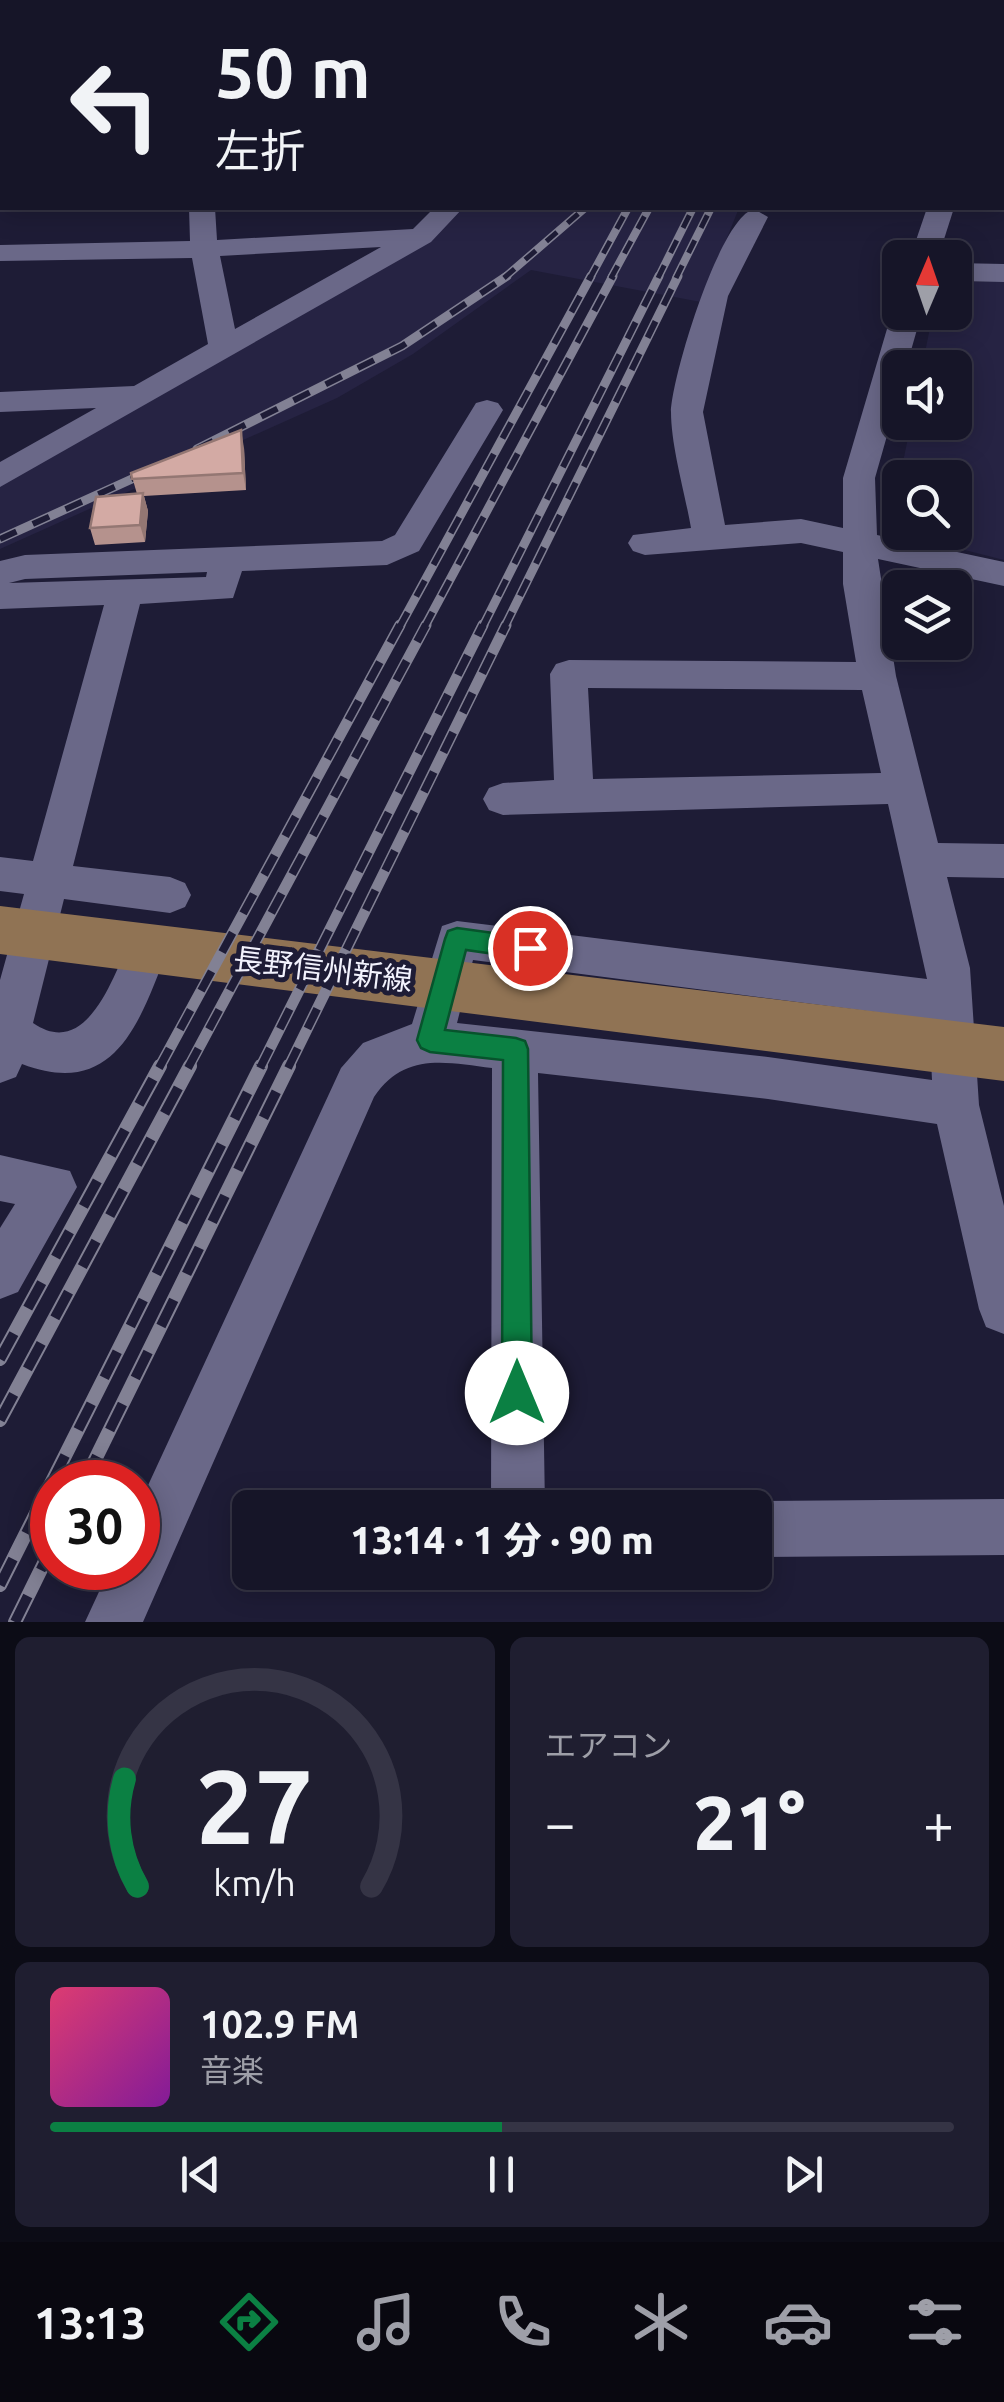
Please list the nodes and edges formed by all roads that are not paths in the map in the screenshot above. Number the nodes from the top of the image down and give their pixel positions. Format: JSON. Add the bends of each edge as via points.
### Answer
{"nodes":[{"id":1,"x":202,"y":210,"type":"edge"},
{"id":2,"x":446,"y":210,"type":"edge"},
{"id":3,"x":939,"y":210,"type":"edge"},
{"id":4,"x":754,"y":217,"type":"dead end"},
{"id":5,"x":420,"y":236,"type":"junction"},
{"id":6,"x":930,"y":240,"type":"edge"},
{"id":7,"x":204,"y":249,"type":"junction"},
{"id":8,"x":0,"y":253,"type":"edge"},
{"id":9,"x":972,"y":273,"type":"edge"},
{"id":10,"x":1004,"y":274,"type":"edge"},
{"id":11,"x":902,"y":330,"type":"edge"},
{"id":12,"x":224,"y":347,"type":"junction"},
{"id":13,"x":141,"y":396,"type":"junction"},
{"id":14,"x":0,"y":402,"type":"edge"},
{"id":15,"x":487,"y":410,"type":"dead end"},
{"id":16,"x":0,"y":476,"type":"edge"},
{"id":17,"x":710,"y":536,"type":"junction"},
{"id":18,"x":858,"y":541,"type":"junction"},
{"id":19,"x":645,"y":542,"type":"dead end"},
{"id":20,"x":227,"y":559,"type":"junction"},
{"id":21,"x":0,"y":573,"type":"edge"},
{"id":22,"x":1004,"y":574,"type":"edge"},
{"id":23,"x":125,"y":592,"type":"junction"},
{"id":24,"x":0,"y":596,"type":"edge"},
{"id":25,"x":877,"y":676,"type":"junction"},
{"id":26,"x":903,"y":788,"type":"junction"},
{"id":27,"x":574,"y":794,"type":"junction"},
{"id":28,"x":502,"y":799,"type":"dead end"},
{"id":29,"x":922,"y":860,"type":"junction"},
{"id":30,"x":1004,"y":861,"type":"edge"},
{"id":31,"x":0,"y":874,"type":"edge"},
{"id":32,"x":50,"y":881,"type":"junction"},
{"id":33,"x":170,"y":895,"type":"dead end"},
{"id":34,"x":0,"y":930,"type":"edge"},
{"id":35,"x":147,"y":949,"type":"junction"},
{"id":36,"x":3,"y":1034,"type":"edge"},
{"id":37,"x":970,"y":1034,"type":"edge"},
{"id":38,"x":430,"y":1040,"type":"junction"},
{"id":39,"x":516,"y":1049,"type":"junction"},
{"id":40,"x":956,"y":1105,"type":"junction"},
{"id":41,"x":0,"y":1178,"type":"edge"},
{"id":42,"x":0,"y":1274,"type":"edge"},
{"id":43,"x":1004,"y":1309,"type":"edge"},
{"id":44,"x":518,"y":1490,"type":"edge"},
{"id":45,"x":1004,"y":1527,"type":"edge"},
{"id":46,"x":772,"y":1529,"type":"edge"},
{"id":47,"x":114,"y":1622,"type":"edge"}],
"edges":[{"from":1,"to":7,"type":"street"},
{"from":2,"to":5,"type":"street"},
{"from":3,"to":6,"type":"street"},
{"from":4,"to":17,"type":"street","via":[[713,296],[687,412]]},
{"from":5,"to":7,"type":"street"},
{"from":5,"to":12,"type":"street"},
{"from":7,"to":8,"type":"street"},
{"from":7,"to":12,"type":"street"},
{"from":9,"to":10,"type":"street"},
{"from":11,"to":18,"type":"street","via":[[860,478]]},
{"from":12,"to":13,"type":"street"},
{"from":13,"to":14,"type":"street"},
{"from":13,"to":16,"type":"street"},
{"from":15,"to":20,"type":"street","via":[[408,543],[387,553]]},
{"from":17,"to":18,"type":"street","via":[[802,532]]},
{"from":17,"to":19,"type":"street"},
{"from":18,"to":22,"type":"street"},
{"from":18,"to":25,"type":"street"},
{"from":20,"to":21,"type":"street","via":[[25,566]]},
{"from":20,"to":23,"type":"street","via":[[221,589]]},
{"from":23,"to":24,"type":"street"},
{"from":23,"to":32,"type":"street"},
{"from":25,"to":26,"type":"street"},
{"from":25,"to":27,"type":"street","via":[[568,674]]},
{"from":26,"to":27,"type":"street"},
{"from":26,"to":29,"type":"street"},
{"from":27,"to":28,"type":"street"},
{"from":29,"to":30,"type":"street"},
{"from":29,"to":37,"type":"street"},
{"from":31,"to":32,"type":"street"},
{"from":32,"to":33,"type":"street"},
{"from":32,"to":36,"type":"street"},
{"from":34,"to":35,"type":"main road","name":"長野信州新線"},
{"from":35,"to":36,"type":"street","via":[[118,1016],[90,1048],[74,1055],[36,1051]]},
{"from":35,"to":37,"type":"main road","name":"長野信州新線","via":[[648,1010]]},
{"from":37,"to":38,"type":"street","via":[[457,939]]},
{"from":37,"to":40,"type":"street"},
{"from":38,"to":39,"type":"street"},
{"from":38,"to":47,"type":"street","via":[[393,1048],[369,1063],[357,1083]]},
{"from":39,"to":40,"type":"street"},
{"from":39,"to":44,"type":"street"},
{"from":40,"to":43,"type":"street"},
{"from":41,"to":42,"type":"street","via":[[53,1187]]},
{"from":45,"to":46,"type":"street"}]}
